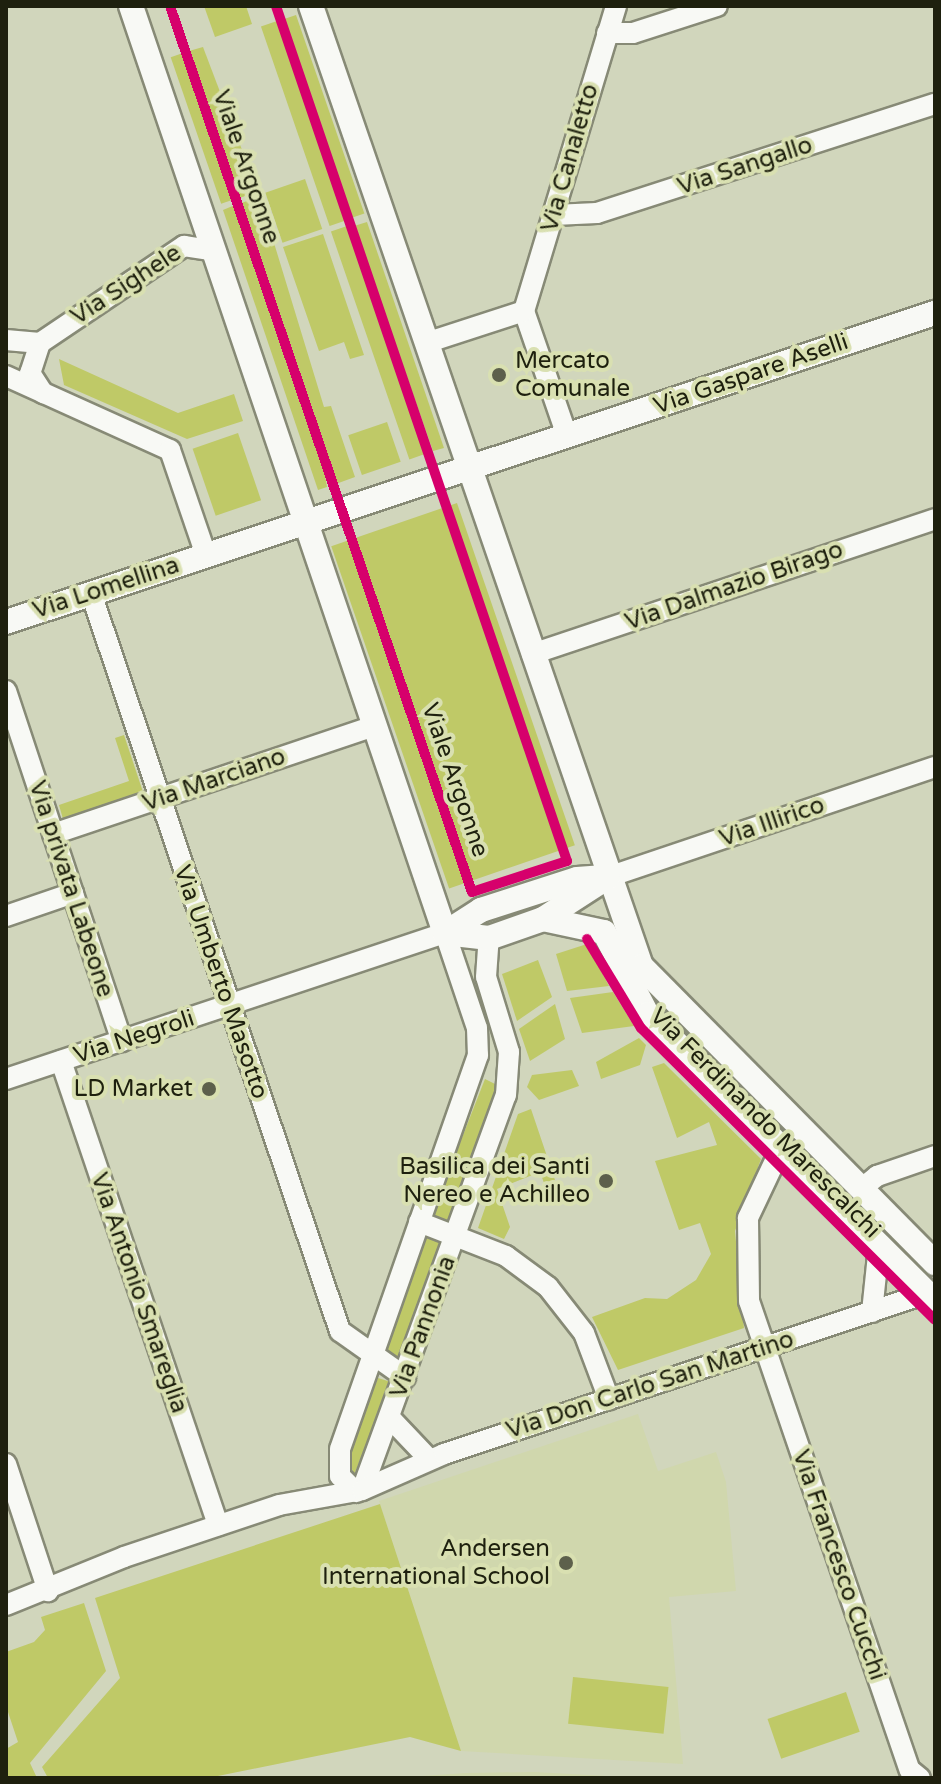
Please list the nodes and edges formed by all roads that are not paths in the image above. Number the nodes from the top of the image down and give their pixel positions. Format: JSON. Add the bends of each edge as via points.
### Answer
{"nodes":[{"id":1,"x":131,"y":6,"type":"edge"},
{"id":2,"x":311,"y":6,"type":"edge"},
{"id":3,"x":616,"y":6,"type":"edge"},
{"id":4,"x":717,"y":6,"type":"edge"},
{"id":5,"x":607,"y":33,"type":"junction"},
{"id":6,"x":935,"y":104,"type":"edge"},
{"id":7,"x":554,"y":215,"type":"junction"},
{"id":8,"x":214,"y":251,"type":"junction"},
{"id":9,"x":524,"y":311,"type":"junction"},
{"id":10,"x":935,"y":313,"type":"edge"},
{"id":11,"x":6,"y":340,"type":"edge"},
{"id":12,"x":40,"y":343,"type":"junction"},
{"id":13,"x":426,"y":343,"type":"junction"},
{"id":14,"x":6,"y":376,"type":"edge"},
{"id":15,"x":43,"y":393,"type":"junction"},
{"id":16,"x":567,"y":436,"type":"junction"},
{"id":17,"x":469,"y":469,"type":"junction"},
{"id":18,"x":935,"y":519,"type":"edge"},
{"id":19,"x":305,"y":522,"type":"junction"},
{"id":20,"x":206,"y":555,"type":"junction"},
{"id":21,"x":91,"y":593,"type":"junction"},
{"id":22,"x":6,"y":622,"type":"edge"},
{"id":23,"x":532,"y":654,"type":"junction"},
{"id":24,"x":6,"y":691,"type":"edge"},
{"id":25,"x":374,"y":726,"type":"junction"},
{"id":26,"x":935,"y":767,"type":"edge"},
{"id":27,"x":160,"y":798,"type":"junction"},
{"id":28,"x":53,"y":834,"type":"junction"},
{"id":29,"x":608,"y":877,"type":"junction"},
{"id":30,"x":73,"y":893,"type":"junction"},
{"id":31,"x":6,"y":916,"type":"edge"},
{"id":32,"x":543,"y":919,"type":"junction"},
{"id":33,"x":445,"y":933,"type":"junction"},
{"id":34,"x":489,"y":938,"type":"junction"},
{"id":35,"x":229,"y":1005,"type":"junction"},
{"id":36,"x":122,"y":1041,"type":"junction"},
{"id":37,"x":478,"y":1055,"type":"junction"},
{"id":38,"x":61,"y":1061,"type":"junction"},
{"id":39,"x":510,"y":1068,"type":"junction"},
{"id":40,"x":6,"y":1079,"type":"edge"},
{"id":41,"x":790,"y":1119,"type":"junction"},
{"id":42,"x":782,"y":1146,"type":"junction"},
{"id":43,"x":935,"y":1156,"type":"edge"},
{"id":44,"x":861,"y":1189,"type":"junction"},
{"id":45,"x":843,"y":1208,"type":"junction"},
{"id":46,"x":419,"y":1222,"type":"junction"},
{"id":47,"x":456,"y":1235,"type":"junction"},
{"id":48,"x":879,"y":1245,"type":"junction"},
{"id":49,"x":935,"y":1263,"type":"edge"},
{"id":50,"x":932,"y":1295,"type":"edge"},
{"id":51,"x":872,"y":1312,"type":"junction"},
{"id":52,"x":764,"y":1347,"type":"junction"},
{"id":53,"x":371,"y":1356,"type":"junction"},
{"id":54,"x":405,"y":1377,"type":"junction"},
{"id":55,"x":609,"y":1399,"type":"junction"},
{"id":56,"x":390,"y":1418,"type":"junction"},
{"id":57,"x":429,"y":1459,"type":"junction"},
{"id":58,"x":6,"y":1464,"type":"edge"},
{"id":59,"x":359,"y":1491,"type":"junction"},
{"id":60,"x":218,"y":1525,"type":"junction"},
{"id":61,"x":48,"y":1591,"type":"junction"},
{"id":62,"x":6,"y":1605,"type":"edge"},
{"id":63,"x":935,"y":1777,"type":"edge"},
{"id":64,"x":920,"y":1778,"type":"edge"},
{"id":65,"x":927,"y":1778,"type":"edge"}],
"edges":[{"from":1,"to":8,"type":"street"},
{"from":2,"to":13,"type":"street"},
{"from":3,"to":5,"type":"street","name":"Via Canaletto"},
{"from":4,"to":5,"type":"street","via":[[633,33]]},
{"from":5,"to":7,"type":"street","name":"Via Canaletto"},
{"from":6,"to":7,"type":"street","name":"Via Sangallo","via":[[597,213]]},
{"from":7,"to":9,"type":"street","name":"Via Canaletto"},
{"from":8,"to":12,"type":"street","name":"Via Sighele","via":[[192,244],[174,250]]},
{"from":8,"to":19,"type":"street"},
{"from":9,"to":13,"type":"street"},
{"from":9,"to":16,"type":"street"},
{"from":10,"to":16,"type":"street","name":"Via Gaspare Aselli"},
{"from":11,"to":12,"type":"street"},
{"from":12,"to":15,"type":"street","via":[[30,373]]},
{"from":13,"to":17,"type":"street"},
{"from":14,"to":15,"type":"street"},
{"from":15,"to":20,"type":"street","via":[[170,450]]},
{"from":16,"to":17,"type":"street","name":"Via Gaspare Aselli"},
{"from":17,"to":19,"type":"street"},
{"from":17,"to":23,"type":"street"},
{"from":18,"to":23,"type":"street","name":"Via Dalmazio Birago"},
{"from":19,"to":20,"type":"street","name":"Via Lomellina"},
{"from":19,"to":25,"type":"street"},
{"from":20,"to":21,"type":"street","name":"Via Lomellina"},
{"from":21,"to":22,"type":"street","name":"Via Lomellina"},
{"from":21,"to":27,"type":"street","name":"Via Umberto Masotto"},
{"from":23,"to":29,"type":"street"},
{"from":24,"to":28,"type":"street","name":"Via privata Labeone"},
{"from":25,"to":27,"type":"street","name":"Via Marciano"},
{"from":25,"to":33,"type":"street"},
{"from":26,"to":29,"type":"street","name":"Via Illirico"},
{"from":27,"to":28,"type":"street","name":"Via Marciano"},
{"from":27,"to":35,"type":"street","name":"Via Umberto Masotto"},
{"from":28,"to":30,"type":"street","name":"Via privata Labeone"},
{"from":29,"to":32,"type":"street"},
{"from":29,"to":33,"type":"street","via":[[577,879],[481,910]]},
{"from":29,"to":41,"type":"street","name":"Via Ferdinando Marescalchi","via":[[647,977]]},
{"from":30,"to":31,"type":"street"},
{"from":30,"to":36,"type":"street","name":"Via privata Labeone"},
{"from":32,"to":34,"type":"street"},
{"from":32,"to":42,"type":"street","name":"Via Ferdinando Marescalchi","via":[[604,932],[647,1014]]},
{"from":33,"to":34,"type":"street"},
{"from":33,"to":35,"type":"street","name":"Via Negroli"},
{"from":33,"to":37,"type":"street","name":"Via Pannonia","via":[[477,1028]]},
{"from":34,"to":39,"type":"street","via":[[486,977]]},
{"from":35,"to":36,"type":"street","name":"Via Negroli"},
{"from":35,"to":53,"type":"street","name":"Via Umberto Masotto","via":[[340,1331]]},
{"from":36,"to":38,"type":"street","name":"Via Negroli"},
{"from":37,"to":39,"type":"street"},
{"from":37,"to":46,"type":"street","name":"Via Pannonia"},
{"from":38,"to":40,"type":"street","name":"Via Negroli"},
{"from":38,"to":60,"type":"street","name":"Via Antonio Smareglia"},
{"from":39,"to":47,"type":"street","name":"Via Pannonia"},
{"from":41,"to":42,"type":"street"},
{"from":41,"to":44,"type":"street","name":"Via Ferdinando Marescalchi"},
{"from":42,"to":45,"type":"street","name":"Via Ferdinando Marescalchi"},
{"from":42,"to":52,"type":"street","name":"Via Francesco Cucchi","via":[[753,1198],[745,1237],[746,1283]]},
{"from":43,"to":44,"type":"street","via":[[877,1176]]},
{"from":44,"to":45,"type":"street","name":"Via Ferdinando Marescalchi"},
{"from":44,"to":49,"type":"street","name":"Via Ferdinando Marescalchi"},
{"from":45,"to":48,"type":"street","name":"Via Ferdinando Marescalchi"},
{"from":46,"to":47,"type":"street","name":"Via Pannonia"},
{"from":46,"to":53,"type":"street","name":"Via Pannonia"},
{"from":47,"to":54,"type":"street","name":"Via Pannonia"},
{"from":47,"to":55,"type":"street","via":[[513,1260],[558,1296],[584,1333]]},
{"from":48,"to":50,"type":"street","name":"Via Ferdinando Marescalchi"},
{"from":48,"to":51,"type":"street"},
{"from":50,"to":51,"type":"street","name":"Via Don Carlo San Martino"},
{"from":51,"to":52,"type":"street","name":"Via Don Carlo San Martino"},
{"from":52,"to":55,"type":"street","name":"Via Don Carlo San Martino"},
{"from":52,"to":64,"type":"street","name":"Via Francesco Cucchi","via":[[910,1770]]},
{"from":53,"to":54,"type":"street","name":"Via Umberto Masotto"},
{"from":53,"to":59,"type":"street","name":"Via Pannonia","via":[[337,1466]]},
{"from":54,"to":56,"type":"street","name":"Via Pannonia"},
{"from":55,"to":57,"type":"street","name":"Via Don Carlo San Martino"},
{"from":56,"to":57,"type":"street","name":"Via Pannonia"},
{"from":56,"to":59,"type":"street","name":"Via Pannonia"},
{"from":57,"to":59,"type":"street","name":"Via Don Carlo San Martino"},
{"from":58,"to":61,"type":"street"},
{"from":59,"to":60,"type":"street","name":"Via Don Carlo San Martino"},
{"from":60,"to":61,"type":"street","name":"Via Don Carlo San Martino"},
{"from":61,"to":62,"type":"street","name":"Via Don Carlo San Martino"},
{"from":63,"to":65,"type":"street"}]}
